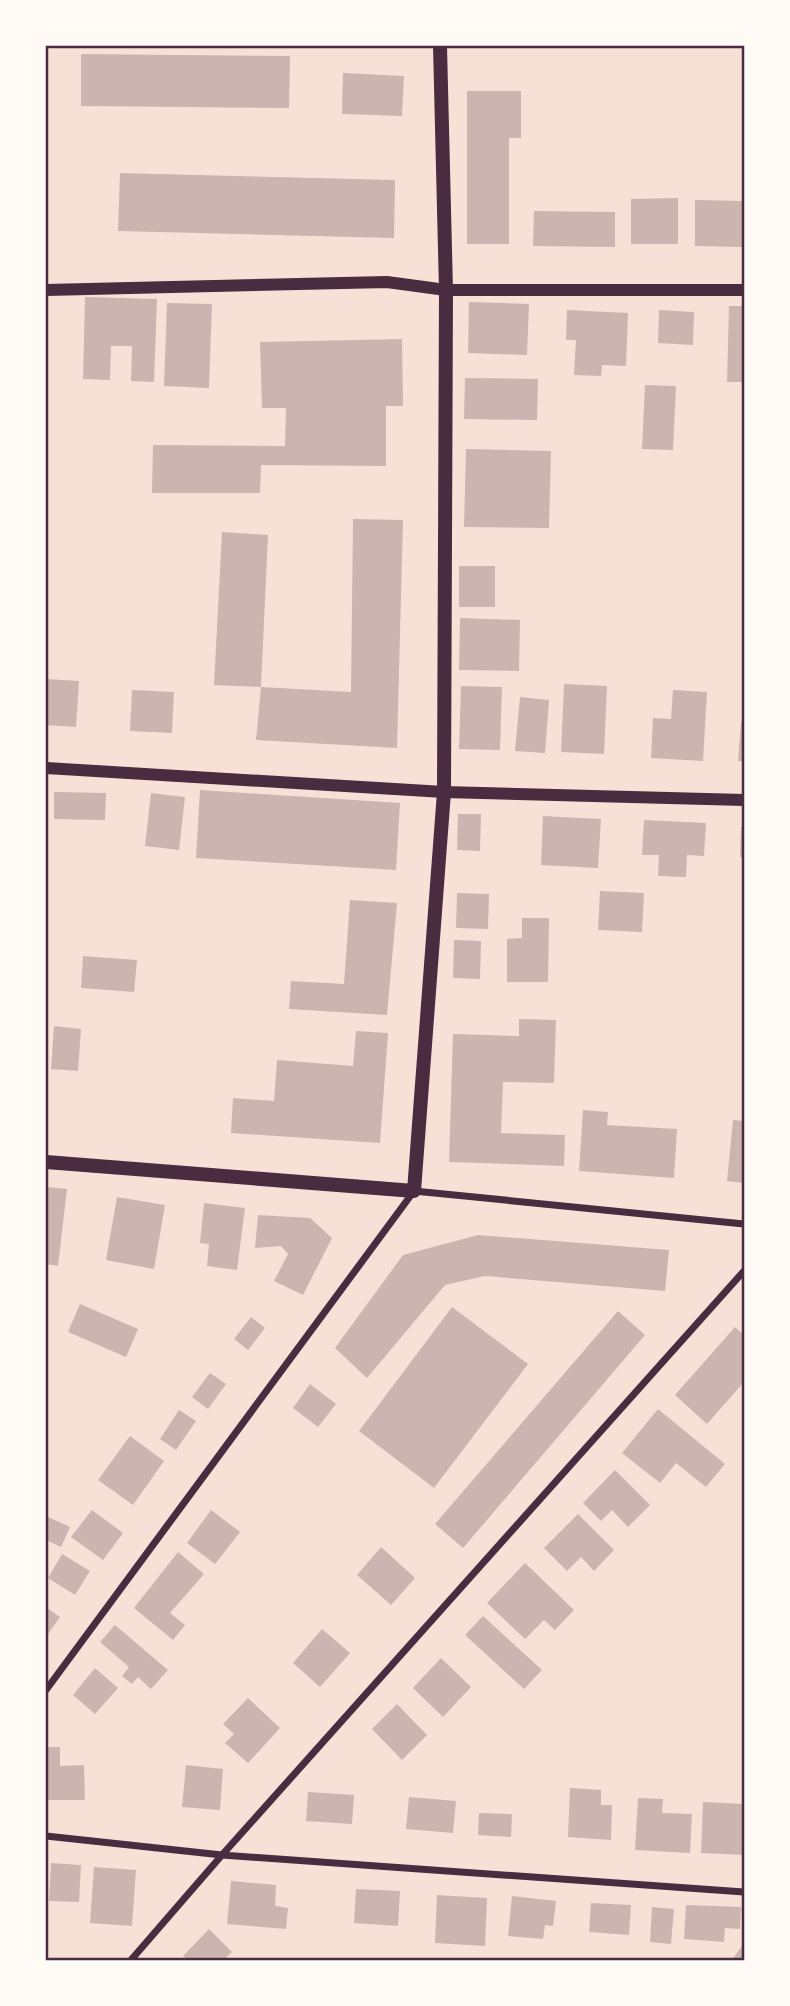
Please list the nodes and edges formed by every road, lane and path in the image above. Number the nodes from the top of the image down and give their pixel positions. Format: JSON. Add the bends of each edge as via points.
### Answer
{"nodes":[{"id":1,"x":440,"y":46,"type":"edge"},
{"id":2,"x":46,"y":290,"type":"edge"},
{"id":3,"x":446,"y":290,"type":"junction"},
{"id":4,"x":744,"y":290,"type":"edge"},
{"id":5,"x":46,"y":768,"type":"edge"},
{"id":6,"x":444,"y":792,"type":"junction"},
{"id":7,"x":744,"y":800,"type":"edge"},
{"id":8,"x":46,"y":1161,"type":"edge"},
{"id":9,"x":414,"y":1191,"type":"junction"},
{"id":10,"x":744,"y":1224,"type":"edge"},
{"id":11,"x":744,"y":1271,"type":"edge"},
{"id":12,"x":46,"y":1690,"type":"edge"},
{"id":13,"x":46,"y":1836,"type":"edge"},
{"id":14,"x":222,"y":1855,"type":"junction"},
{"id":15,"x":744,"y":1892,"type":"edge"},
{"id":16,"x":131,"y":1961,"type":"edge"}],
"edges":[{"from":1,"to":3,"type":"main road"},
{"from":2,"to":3,"type":"street","via":[[387,282]]},
{"from":3,"to":4,"type":"street"},
{"from":3,"to":6,"type":"main road"},
{"from":5,"to":6,"type":"street"},
{"from":6,"to":7,"type":"street"},
{"from":6,"to":9,"type":"main road"},
{"from":8,"to":9,"type":"main road"},
{"from":9,"to":10,"type":"street"},
{"from":9,"to":12,"type":"street"},
{"from":11,"to":14,"type":"street"},
{"from":13,"to":14,"type":"street"},
{"from":14,"to":15,"type":"street"},
{"from":14,"to":16,"type":"street"}]}
